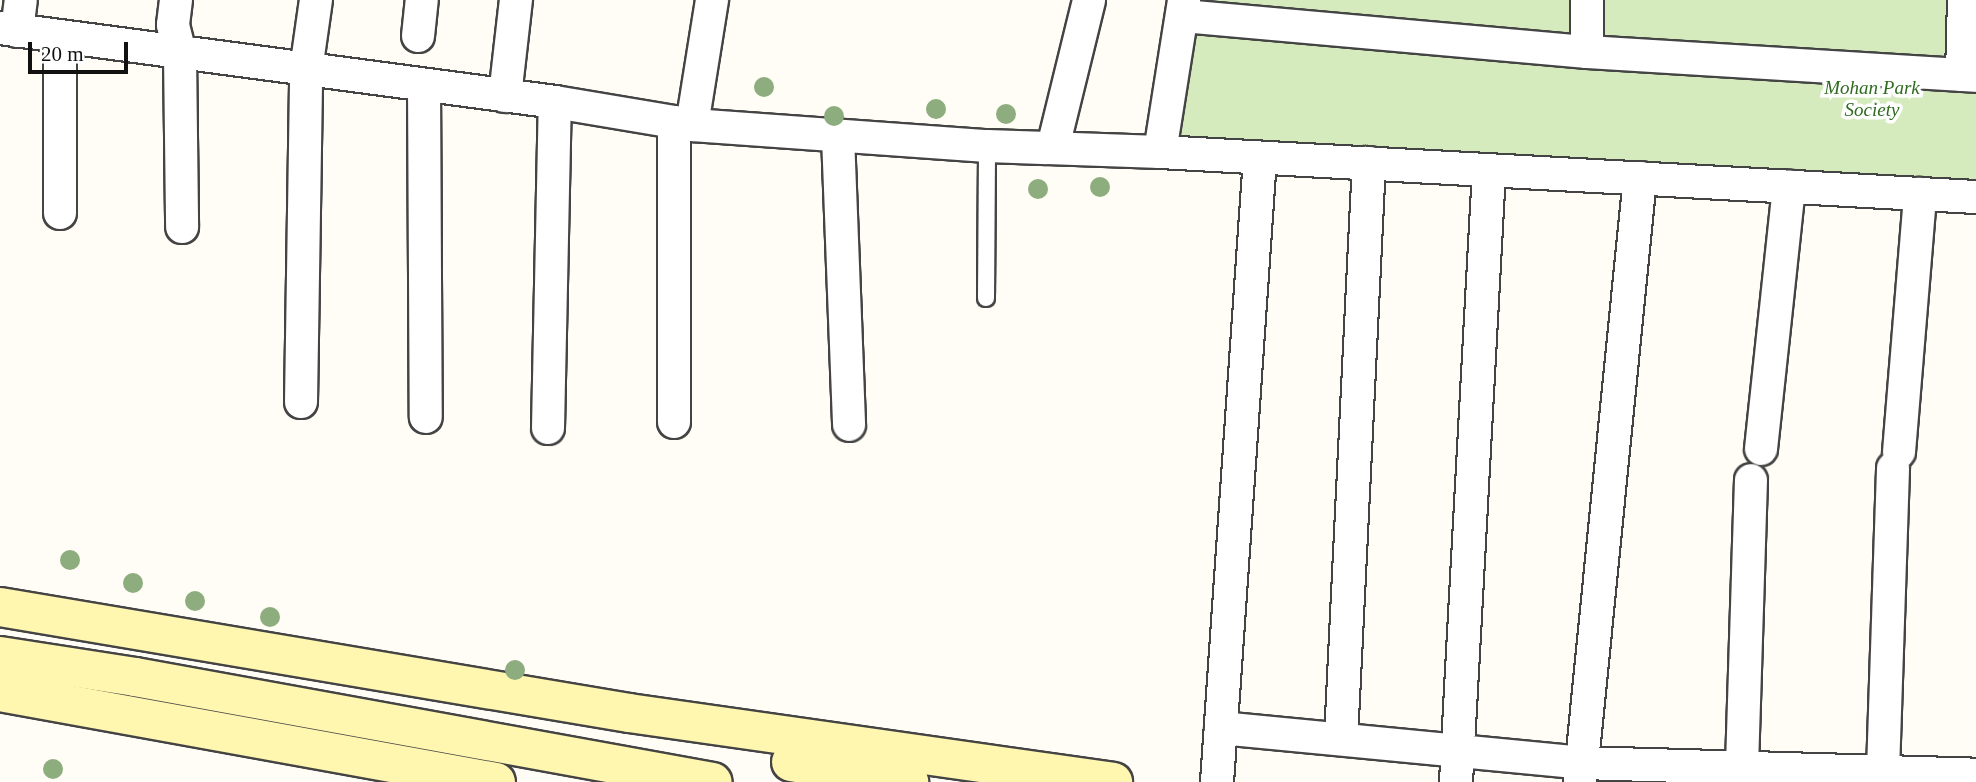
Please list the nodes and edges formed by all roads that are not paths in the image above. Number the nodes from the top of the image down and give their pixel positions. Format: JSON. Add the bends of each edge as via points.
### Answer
{"nodes":[{"id":1,"x":176,"y":0,"type":"edge"},
{"id":2,"x":316,"y":0,"type":"edge"},
{"id":3,"x":422,"y":0,"type":"edge"},
{"id":4,"x":516,"y":0,"type":"edge"},
{"id":5,"x":712,"y":0,"type":"edge"},
{"id":6,"x":1089,"y":0,"type":"edge"},
{"id":7,"x":1587,"y":0,"type":"edge"},
{"id":8,"x":1964,"y":0,"type":"edge"},
{"id":9,"x":1184,"y":8,"type":"edge"},
{"id":10,"x":13,"y":20,"type":"edge"},
{"id":11,"x":418,"y":36,"type":"dead end"},
{"id":12,"x":60,"y":37,"type":"junction"},
{"id":13,"x":1587,"y":52,"type":"junction"},
{"id":14,"x":180,"y":54,"type":"junction"},
{"id":15,"x":306,"y":70,"type":"junction"},
{"id":16,"x":1969,"y":75,"type":"edge"},
{"id":17,"x":424,"y":85,"type":"junction"},
{"id":18,"x":505,"y":96,"type":"junction"},
{"id":19,"x":555,"y":102,"type":"junction"},
{"id":20,"x":683,"y":123,"type":"junction"},
{"id":21,"x":838,"y":136,"type":"junction"},
{"id":22,"x":988,"y":146,"type":"junction"},
{"id":23,"x":1053,"y":147,"type":"junction"},
{"id":24,"x":1160,"y":152,"type":"junction"},
{"id":25,"x":1260,"y":157,"type":"junction"},
{"id":26,"x":1369,"y":163,"type":"junction"},
{"id":27,"x":1489,"y":170,"type":"junction"},
{"id":28,"x":1640,"y":178,"type":"junction"},
{"id":29,"x":1789,"y":186,"type":"junction"},
{"id":30,"x":1920,"y":194,"type":"junction"},
{"id":31,"x":1976,"y":197,"type":"edge"},
{"id":32,"x":60,"y":213,"type":"dead end"},
{"id":33,"x":182,"y":228,"type":"dead end"},
{"id":34,"x":986,"y":298,"type":"dead end"},
{"id":35,"x":301,"y":402,"type":"dead end"},
{"id":36,"x":426,"y":417,"type":"dead end"},
{"id":37,"x":674,"y":422,"type":"dead end"},
{"id":38,"x":849,"y":425,"type":"dead end"},
{"id":39,"x":548,"y":428,"type":"dead end"},
{"id":40,"x":1761,"y":449,"type":"dead end"},
{"id":41,"x":1751,"y":480,"type":"dead end"},
{"id":42,"x":0,"y":607,"type":"edge"},
{"id":43,"x":0,"y":623,"type":"edge"},
{"id":44,"x":0,"y":656,"type":"edge"},
{"id":45,"x":0,"y":692,"type":"edge"},
{"id":46,"x":1221,"y":728,"type":"junction"},
{"id":47,"x":541,"y":734,"type":"junction"},
{"id":48,"x":1341,"y":739,"type":"junction"},
{"id":49,"x":1742,"y":766,"type":"junction"},
{"id":50,"x":1457,"y":767,"type":"edge"},
{"id":51,"x":1883,"y":771,"type":"junction"},
{"id":52,"x":1581,"y":773,"type":"edge"},
{"id":53,"x":1976,"y":775,"type":"edge"},
{"id":54,"x":496,"y":782,"type":"edge"},
{"id":55,"x":713,"y":782,"type":"edge"},
{"id":56,"x":909,"y":782,"type":"edge"},
{"id":57,"x":1113,"y":782,"type":"edge"},
{"id":58,"x":1217,"y":782,"type":"edge"}],
"edges":[{"from":1,"to":14,"type":"street","via":[[173,25]]},
{"from":2,"to":15,"type":"street"},
{"from":3,"to":11,"type":"street"},
{"from":4,"to":18,"type":"street"},
{"from":5,"to":20,"type":"street"},
{"from":6,"to":23,"type":"street"},
{"from":7,"to":13,"type":"street"},
{"from":8,"to":16,"type":"street"},
{"from":9,"to":13,"type":"street"},
{"from":9,"to":24,"type":"street"},
{"from":10,"to":12,"type":"street"},
{"from":12,"to":14,"type":"street"},
{"from":12,"to":32,"type":"street"},
{"from":13,"to":16,"type":"street"},
{"from":14,"to":15,"type":"street"},
{"from":14,"to":33,"type":"street"},
{"from":15,"to":17,"type":"street"},
{"from":15,"to":35,"type":"street"},
{"from":17,"to":18,"type":"street"},
{"from":17,"to":36,"type":"street"},
{"from":18,"to":19,"type":"street"},
{"from":19,"to":20,"type":"street"},
{"from":19,"to":39,"type":"street"},
{"from":20,"to":21,"type":"street"},
{"from":20,"to":37,"type":"street"},
{"from":21,"to":22,"type":"street"},
{"from":21,"to":38,"type":"street"},
{"from":22,"to":23,"type":"street"},
{"from":22,"to":34,"type":"lane"},
{"from":23,"to":24,"type":"street"},
{"from":24,"to":25,"type":"street"},
{"from":25,"to":26,"type":"street"},
{"from":25,"to":46,"type":"street"},
{"from":26,"to":27,"type":"street"},
{"from":26,"to":48,"type":"street"},
{"from":27,"to":28,"type":"street"},
{"from":27,"to":50,"type":"street"},
{"from":28,"to":29,"type":"street"},
{"from":28,"to":52,"type":"street"},
{"from":29,"to":30,"type":"street"},
{"from":29,"to":40,"type":"street"},
{"from":30,"to":31,"type":"street"},
{"from":30,"to":51,"type":"street","via":[[1896,460]]},
{"from":41,"to":49,"type":"street"},
{"from":42,"to":57,"type":"main road","via":[[629,713]]},
{"from":43,"to":47,"type":"main road"},
{"from":44,"to":47,"type":"main road"},
{"from":45,"to":54,"type":"main road"},
{"from":46,"to":48,"type":"street"},
{"from":46,"to":58,"type":"street"},
{"from":47,"to":55,"type":"main road"},
{"from":47,"to":56,"type":"main road"},
{"from":48,"to":50,"type":"street"},
{"from":49,"to":51,"type":"street"},
{"from":49,"to":52,"type":"street"},
{"from":50,"to":52,"type":"street"},
{"from":51,"to":53,"type":"street"}]}
